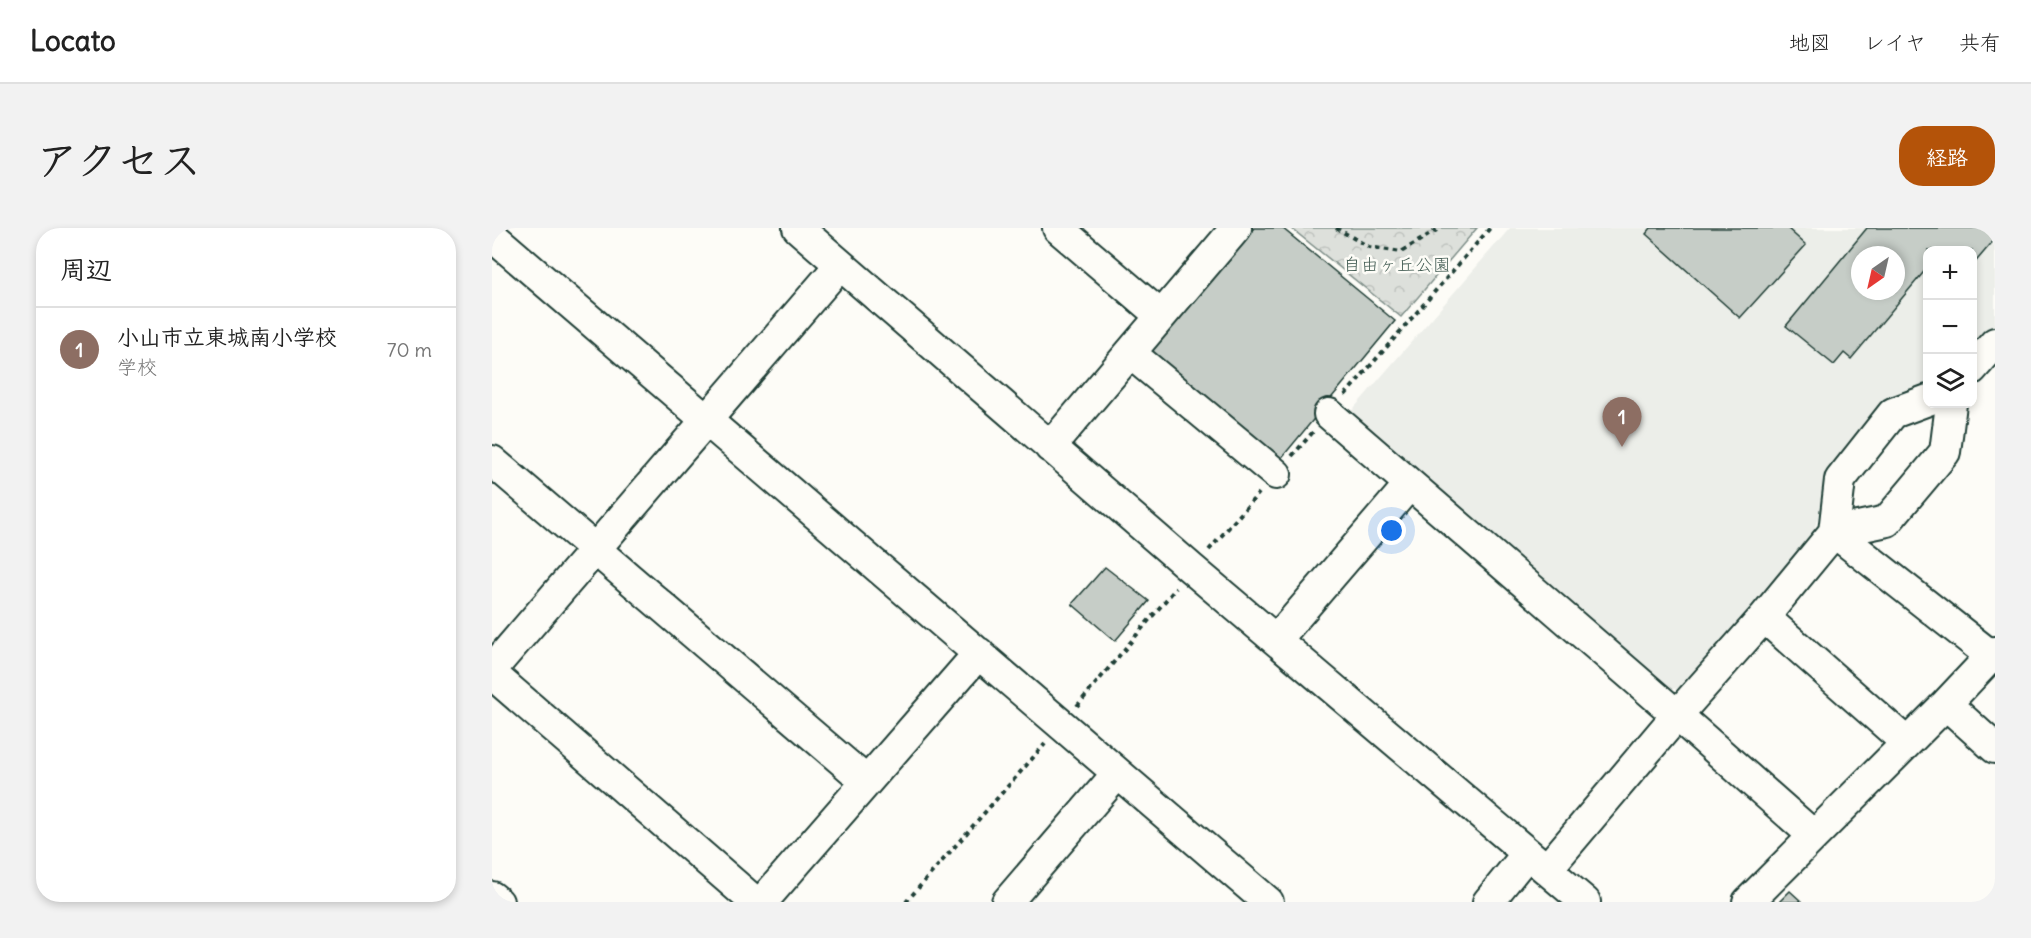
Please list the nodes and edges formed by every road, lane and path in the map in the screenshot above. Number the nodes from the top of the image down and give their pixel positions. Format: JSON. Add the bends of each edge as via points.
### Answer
{"nodes":[{"id":1,"x":798,"y":228,"type":"edge"},
{"id":2,"x":1058,"y":228,"type":"edge"},
{"id":3,"x":1236,"y":228,"type":"edge"},
{"id":4,"x":1336,"y":228,"type":"edge"},
{"id":5,"x":1440,"y":228,"type":"edge"},
{"id":6,"x":1480,"y":228,"type":"edge"},
{"id":7,"x":1486,"y":233,"type":"dead end"},
{"id":8,"x":492,"y":236,"type":"edge"},
{"id":9,"x":840,"y":265,"type":"junction"},
{"id":10,"x":1161,"y":316,"type":"junction"},
{"id":11,"x":1995,"y":343,"type":"edge"},
{"id":12,"x":1130,"y":353,"type":"junction"},
{"id":13,"x":1977,"y":363,"type":"edge"},
{"id":14,"x":1923,"y":402,"type":"edge"},
{"id":15,"x":1950,"y":408,"type":"edge"},
{"id":16,"x":1329,"y":414,"type":"dead end"},
{"id":17,"x":707,"y":420,"type":"junction"},
{"id":18,"x":1050,"y":447,"type":"junction"},
{"id":19,"x":492,"y":461,"type":"edge"},
{"id":20,"x":1276,"y":474,"type":"dead end"},
{"id":21,"x":1409,"y":485,"type":"junction"},
{"id":22,"x":1834,"y":532,"type":"junction"},
{"id":23,"x":595,"y":549,"type":"junction"},
{"id":24,"x":1764,"y":617,"type":"junction"},
{"id":25,"x":1277,"y":639,"type":"junction"},
{"id":26,"x":979,"y":653,"type":"junction"},
{"id":27,"x":1994,"y":656,"type":"edge"},
{"id":28,"x":492,"y":669,"type":"edge"},
{"id":29,"x":492,"y":674,"type":"edge"},
{"id":30,"x":1946,"y":704,"type":"junction"},
{"id":31,"x":1677,"y":714,"type":"junction"},
{"id":32,"x":1907,"y":743,"type":"junction"},
{"id":33,"x":1995,"y":748,"type":"edge"},
{"id":34,"x":1117,"y":774,"type":"junction"},
{"id":35,"x":866,"y":781,"type":"junction"},
{"id":36,"x":1814,"y":836,"type":"junction"},
{"id":37,"x":1556,"y":883,"type":"edge"},
{"id":38,"x":492,"y":897,"type":"edge"},
{"id":39,"x":498,"y":902,"type":"edge"},
{"id":40,"x":755,"y":902,"type":"edge"},
{"id":41,"x":762,"y":902,"type":"edge"},
{"id":42,"x":1006,"y":902,"type":"edge"},
{"id":43,"x":1268,"y":902,"type":"edge"},
{"id":44,"x":1488,"y":902,"type":"edge"},
{"id":45,"x":1748,"y":902,"type":"edge"}],
"edges":[{"from":1,"to":9,"type":"street"},
{"from":2,"to":10,"type":"street"},
{"from":3,"to":10,"type":"street"},
{"from":4,"to":5,"type":"path","via":[[1369,247],[1401,252]]},
{"from":6,"to":7,"type":"path"},
{"from":8,"to":17,"type":"street"},
{"from":9,"to":17,"type":"street"},
{"from":9,"to":18,"type":"street"},
{"from":10,"to":12,"type":"street"},
{"from":11,"to":13,"type":"street"},
{"from":12,"to":18,"type":"street"},
{"from":12,"to":20,"type":"street"},
{"from":14,"to":22,"type":"street","via":[[1893,413],[1840,480]]},
{"from":15,"to":22,"type":"street","via":[[1945,452],[1887,521]]},
{"from":16,"to":21,"type":"street"},
{"from":17,"to":23,"type":"street"},
{"from":17,"to":26,"type":"street"},
{"from":18,"to":25,"type":"street"},
{"from":19,"to":23,"type":"street"},
{"from":21,"to":25,"type":"street"},
{"from":21,"to":31,"type":"street"},
{"from":22,"to":24,"type":"street"},
{"from":22,"to":27,"type":"street"},
{"from":23,"to":28,"type":"street"},
{"from":23,"to":35,"type":"street"},
{"from":24,"to":31,"type":"street"},
{"from":24,"to":32,"type":"street"},
{"from":25,"to":37,"type":"street"},
{"from":26,"to":34,"type":"street"},
{"from":26,"to":35,"type":"street"},
{"from":27,"to":30,"type":"street"},
{"from":29,"to":40,"type":"street"},
{"from":30,"to":32,"type":"street"},
{"from":30,"to":33,"type":"street"},
{"from":31,"to":36,"type":"street"},
{"from":31,"to":37,"type":"street"},
{"from":32,"to":36,"type":"street"},
{"from":34,"to":42,"type":"street"},
{"from":34,"to":43,"type":"street"},
{"from":35,"to":41,"type":"street"},
{"from":36,"to":45,"type":"street"},
{"from":37,"to":44,"type":"street"},
{"from":38,"to":39,"type":"street"}]}
